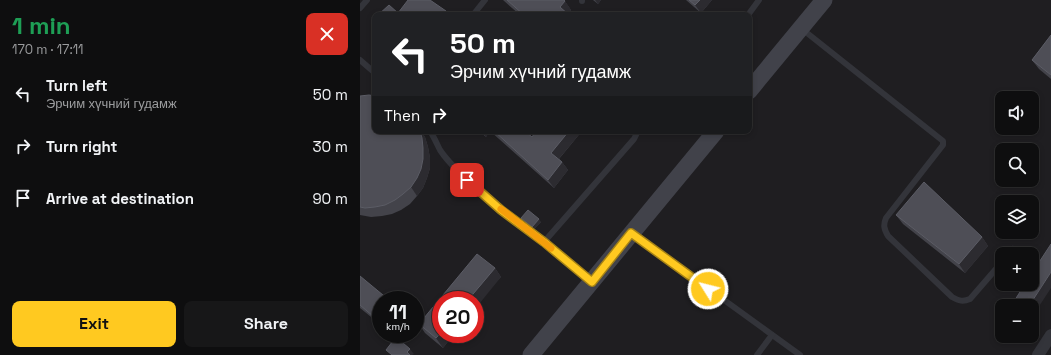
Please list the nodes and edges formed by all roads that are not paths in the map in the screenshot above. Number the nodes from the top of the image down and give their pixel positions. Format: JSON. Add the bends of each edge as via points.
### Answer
{"nodes":[{"id":1,"x":367,"y":0,"type":"edge"},
{"id":2,"x":485,"y":0,"type":"edge"},
{"id":3,"x":759,"y":0,"type":"edge"},
{"id":4,"x":824,"y":0,"type":"edge"},
{"id":5,"x":360,"y":8,"type":"edge"},
{"id":6,"x":475,"y":12,"type":"edge"},
{"id":7,"x":750,"y":12,"type":"edge"},
{"id":8,"x":801,"y":28,"type":"junction"},
{"id":9,"x":360,"y":60,"type":"edge"},
{"id":10,"x":372,"y":70,"type":"edge"},
{"id":11,"x":752,"y":87,"type":"edge"},
{"id":12,"x":432,"y":134,"type":"edge"},
{"id":13,"x":636,"y":134,"type":"edge"},
{"id":14,"x":714,"y":134,"type":"edge"},
{"id":15,"x":631,"y":233,"type":"junction"},
{"id":16,"x":544,"y":242,"type":"junction"},
{"id":17,"x":995,"y":270,"type":"edge"},
{"id":18,"x":592,"y":282,"type":"junction"},
{"id":19,"x":772,"y":335,"type":"junction"},
{"id":20,"x":1051,"y":335,"type":"edge"},
{"id":21,"x":531,"y":355,"type":"edge"},
{"id":22,"x":757,"y":355,"type":"edge"},
{"id":23,"x":800,"y":355,"type":"edge"},
{"id":24,"x":1038,"y":355,"type":"edge"}],
"edges":[{"from":1,"to":5,"type":"lane"},
{"from":2,"to":6,"type":"lane"},
{"from":3,"to":7,"type":"lane"},
{"from":4,"to":8,"type":"main road"},
{"from":8,"to":11,"type":"main road"},
{"from":8,"to":17,"type":"lane","via":[[943,141],[943,145],[886,218],[883,224],[888,236],[952,297],[960,300],[970,299]]},
{"from":9,"to":10,"type":"lane"},
{"from":12,"to":16,"type":"lane","via":[[451,164],[467,180],[501,210]]},
{"from":13,"to":16,"type":"lane"},
{"from":14,"to":15,"type":"main road"},
{"from":15,"to":18,"type":"main road"},
{"from":15,"to":19,"type":"lane"},
{"from":16,"to":18,"type":"lane"},
{"from":18,"to":21,"type":"main road"},
{"from":19,"to":22,"type":"lane"},
{"from":19,"to":23,"type":"lane"},
{"from":20,"to":24,"type":"street"}]}
